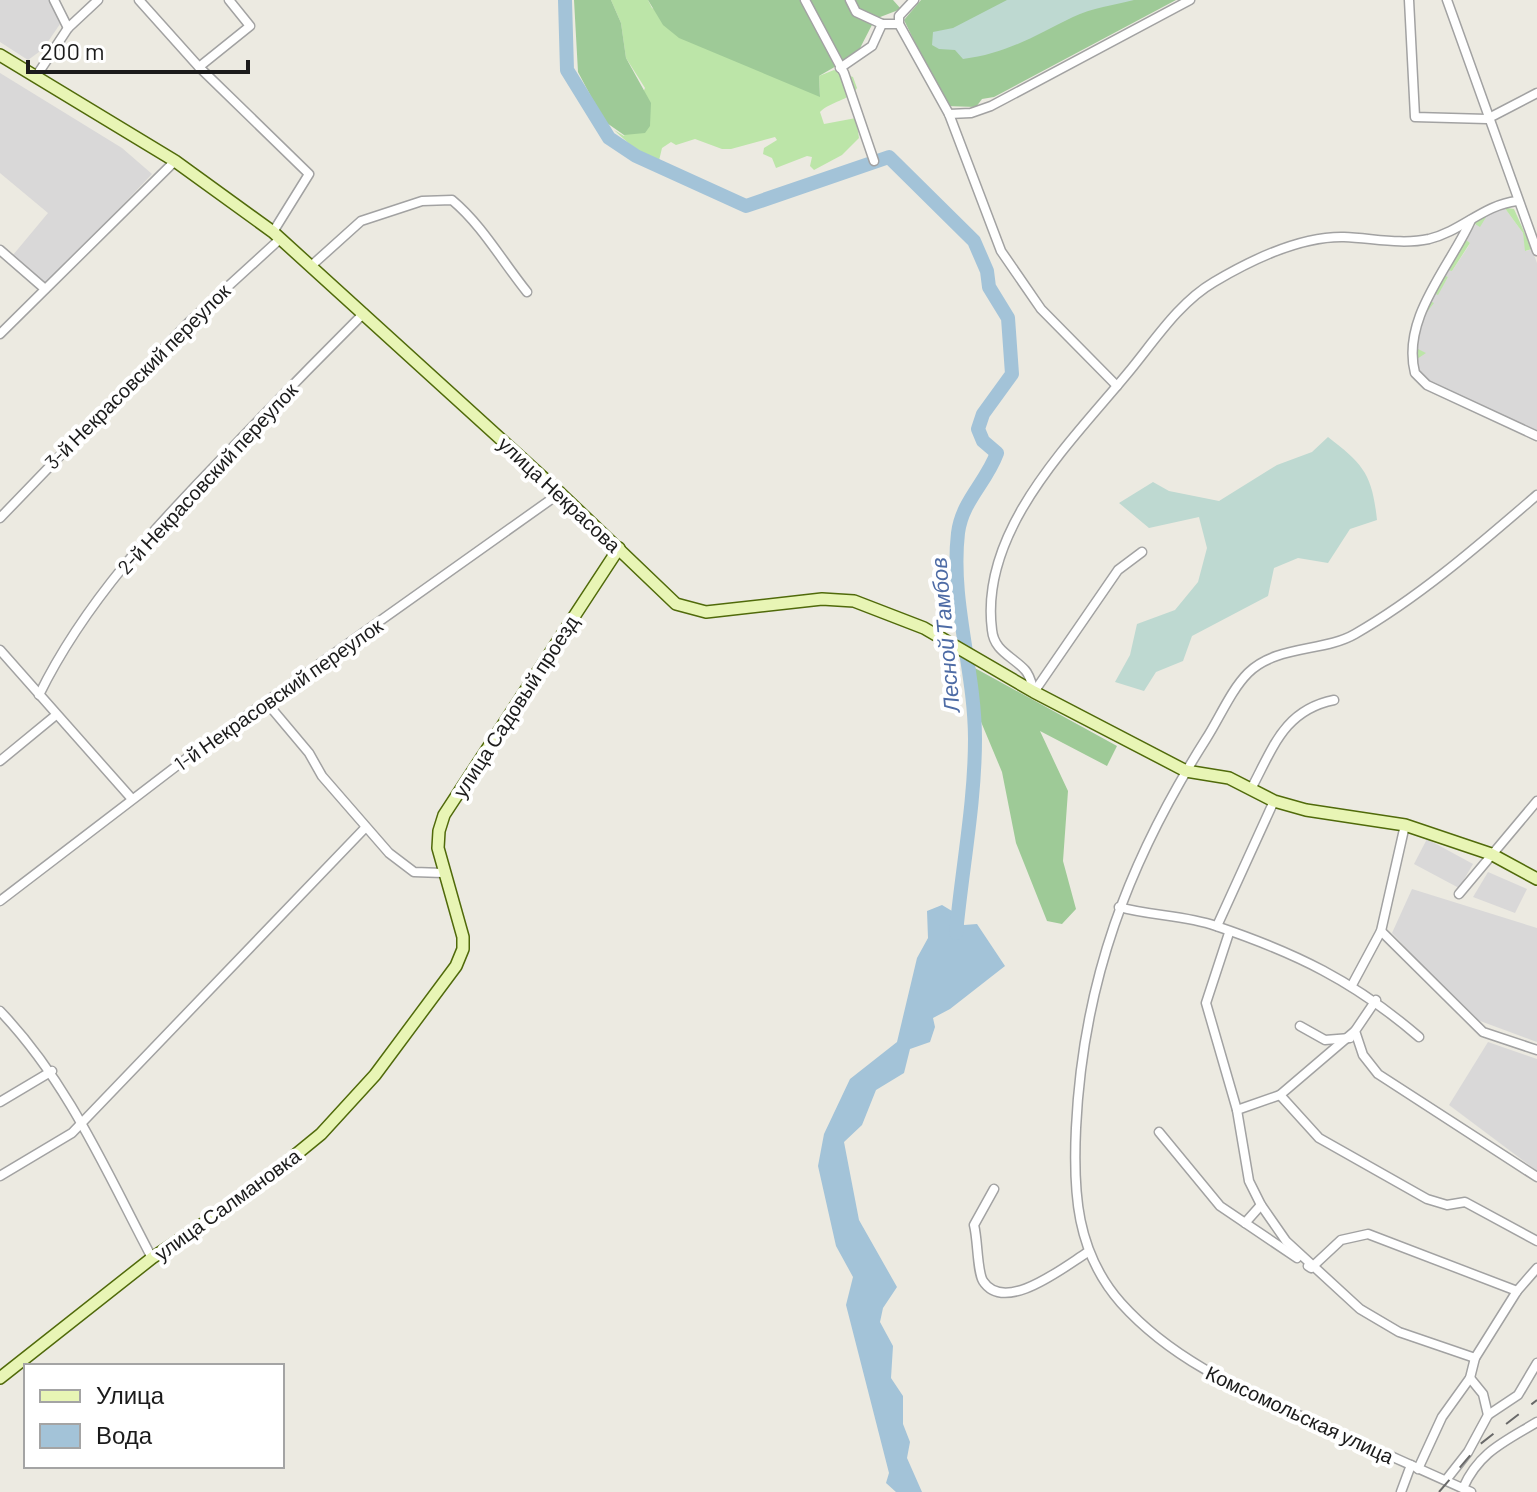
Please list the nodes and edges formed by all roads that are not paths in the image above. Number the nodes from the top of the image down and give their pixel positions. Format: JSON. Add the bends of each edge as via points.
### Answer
{"nodes":[{"id":1,"x":54,"y":0,"type":"edge"},
{"id":2,"x":98,"y":0,"type":"edge"},
{"id":3,"x":139,"y":0,"type":"edge"},
{"id":4,"x":229,"y":0,"type":"edge"},
{"id":5,"x":805,"y":0,"type":"edge"},
{"id":6,"x":850,"y":0,"type":"edge"},
{"id":7,"x":914,"y":0,"type":"edge"},
{"id":8,"x":1190,"y":0,"type":"edge"},
{"id":9,"x":1409,"y":0,"type":"edge"},
{"id":10,"x":1447,"y":0,"type":"edge"},
{"id":11,"x":882,"y":24,"type":"junction"},
{"id":12,"x":899,"y":24,"type":"junction"},
{"id":13,"x":68,"y":28,"type":"junction"},
{"id":14,"x":0,"y":55,"type":"edge"},
{"id":15,"x":199,"y":67,"type":"junction"},
{"id":16,"x":840,"y":68,"type":"junction"},
{"id":17,"x":37,"y":75,"type":"junction"},
{"id":18,"x":1537,"y":93,"type":"edge"},
{"id":19,"x":949,"y":114,"type":"junction"},
{"id":20,"x":1487,"y":119,"type":"junction"},
{"id":21,"x":175,"y":161,"type":"junction"},
{"id":22,"x":874,"y":161,"type":"dead end"},
{"id":23,"x":1517,"y":201,"type":"junction"},
{"id":24,"x":1471,"y":220,"type":"junction"},
{"id":25,"x":276,"y":235,"type":"junction"},
{"id":26,"x":0,"y":250,"type":"edge"},
{"id":27,"x":1537,"y":251,"type":"edge"},
{"id":28,"x":311,"y":266,"type":"junction"},
{"id":29,"x":45,"y":289,"type":"junction"},
{"id":30,"x":527,"y":292,"type":"dead end"},
{"id":31,"x":364,"y":313,"type":"junction"},
{"id":32,"x":0,"y":334,"type":"edge"},
{"id":33,"x":1117,"y":386,"type":"junction"},
{"id":34,"x":1537,"y":436,"type":"edge"},
{"id":35,"x":560,"y":493,"type":"junction"},
{"id":36,"x":1537,"y":495,"type":"edge"},
{"id":37,"x":0,"y":518,"type":"edge"},
{"id":38,"x":619,"y":548,"type":"junction"},
{"id":39,"x":1142,"y":552,"type":"dead end"},
{"id":40,"x":2,"y":657,"type":"edge"},
{"id":41,"x":1034,"y":692,"type":"junction"},
{"id":42,"x":39,"y":695,"type":"junction"},
{"id":43,"x":1334,"y":700,"type":"dead end"},
{"id":44,"x":267,"y":703,"type":"junction"},
{"id":45,"x":56,"y":715,"type":"junction"},
{"id":46,"x":0,"y":761,"type":"edge"},
{"id":47,"x":1186,"y":771,"type":"junction"},
{"id":48,"x":1251,"y":789,"type":"junction"},
{"id":49,"x":132,"y":799,"type":"junction"},
{"id":50,"x":1274,"y":801,"type":"junction"},
{"id":51,"x":1537,"y":801,"type":"edge"},
{"id":52,"x":1405,"y":825,"type":"junction"},
{"id":53,"x":365,"y":828,"type":"junction"},
{"id":54,"x":1491,"y":854,"type":"junction"},
{"id":55,"x":443,"y":873,"type":"junction"},
{"id":56,"x":1537,"y":879,"type":"edge"},
{"id":57,"x":1459,"y":894,"type":"dead end"},
{"id":58,"x":0,"y":901,"type":"edge"},
{"id":59,"x":1119,"y":907,"type":"junction"},
{"id":60,"x":1217,"y":926,"type":"junction"},
{"id":61,"x":1381,"y":931,"type":"junction"},
{"id":62,"x":1229,"y":933,"type":"junction"},
{"id":63,"x":1352,"y":985,"type":"junction"},
{"id":64,"x":1376,"y":1000,"type":"junction"},
{"id":65,"x":0,"y":1011,"type":"edge"},
{"id":66,"x":1300,"y":1026,"type":"dead end"},
{"id":67,"x":1352,"y":1034,"type":"junction"},
{"id":68,"x":1419,"y":1037,"type":"dead end"},
{"id":69,"x":1537,"y":1050,"type":"edge"},
{"id":70,"x":52,"y":1071,"type":"junction"},
{"id":71,"x":1280,"y":1095,"type":"junction"},
{"id":72,"x":0,"y":1102,"type":"edge"},
{"id":73,"x":1237,"y":1110,"type":"junction"},
{"id":74,"x":82,"y":1122,"type":"junction"},
{"id":75,"x":1159,"y":1132,"type":"dead end"},
{"id":76,"x":0,"y":1176,"type":"edge"},
{"id":77,"x":1537,"y":1177,"type":"edge"},
{"id":78,"x":994,"y":1189,"type":"dead end"},
{"id":79,"x":1261,"y":1205,"type":"junction"},
{"id":80,"x":1245,"y":1223,"type":"junction"},
{"id":81,"x":1537,"y":1241,"type":"edge"},
{"id":82,"x":1088,"y":1252,"type":"junction"},
{"id":83,"x":152,"y":1258,"type":"junction"},
{"id":84,"x":1311,"y":1268,"type":"junction"},
{"id":85,"x":1537,"y":1268,"type":"edge"},
{"id":86,"x":1517,"y":1291,"type":"junction"},
{"id":87,"x":1475,"y":1358,"type":"junction"},
{"id":88,"x":1537,"y":1363,"type":"edge"},
{"id":89,"x":0,"y":1378,"type":"edge"},
{"id":90,"x":1470,"y":1378,"type":"junction"},
{"id":91,"x":1488,"y":1415,"type":"junction"},
{"id":92,"x":1537,"y":1422,"type":"edge"},
{"id":93,"x":1415,"y":1467,"type":"junction"},
{"id":94,"x":1446,"y":1480,"type":"junction"},
{"id":95,"x":1467,"y":1490,"type":"edge"},
{"id":96,"x":1401,"y":1492,"type":"edge"}],
"edges":[{"from":1,"to":13,"type":"street"},
{"from":2,"to":13,"type":"street"},
{"from":3,"to":15,"type":"street"},
{"from":4,"to":15,"type":"street","via":[[250,26]]},
{"from":5,"to":16,"type":"street"},
{"from":6,"to":11,"type":"street","via":[[856,12]]},
{"from":7,"to":12,"type":"street","via":[[899,16]]},
{"from":8,"to":19,"type":"street","via":[[991,106]]},
{"from":9,"to":20,"type":"street","via":[[1415,117]]},
{"from":10,"to":20,"type":"street"},
{"from":11,"to":12,"type":"street"},
{"from":11,"to":16,"type":"street","via":[[872,46]]},
{"from":12,"to":19,"type":"street"},
{"from":13,"to":17,"type":"street"},
{"from":14,"to":17,"type":"street","name":"улица Некрасова"},
{"from":15,"to":25,"type":"street","name":"3-й Некрасовский переулок","via":[[309,174]]},
{"from":16,"to":22,"type":"street"},
{"from":17,"to":21,"type":"street","name":"улица Некрасова"},
{"from":18,"to":20,"type":"street"},
{"from":19,"to":33,"type":"street","via":[[981,206],[1021,284]]},
{"from":20,"to":23,"type":"street"},
{"from":21,"to":25,"type":"street","name":"улица Некрасова"},
{"from":21,"to":29,"type":"street"},
{"from":23,"to":24,"type":"street","via":[[1497,204]]},
{"from":23,"to":27,"type":"street"},
{"from":24,"to":33,"type":"street","via":[[1419,240],[1319,238],[1253,263],[1215,281],[1187,303]]},
{"from":24,"to":34,"type":"street","via":[[1421,313],[1415,373],[1427,385]]},
{"from":25,"to":28,"type":"street","name":"улица Некрасова"},
{"from":25,"to":37,"type":"street","name":"3-й Некрасовский переулок"},
{"from":26,"to":29,"type":"street"},
{"from":28,"to":30,"type":"street","via":[[361,221],[422,201],[452,200],[476,220],[480,233]]},
{"from":28,"to":31,"type":"street","name":"улица Некрасова"},
{"from":29,"to":32,"type":"street"},
{"from":31,"to":35,"type":"street","name":"улица Некрасова"},
{"from":31,"to":42,"type":"street","name":"2-й Некрасовский переулок","via":[[181,500],[117,574],[62,648]]},
{"from":33,"to":41,"type":"street","via":[[1041,479],[998,562],[992,632],[1002,651],[1028,672]]},
{"from":35,"to":38,"type":"street","name":"улица Некрасова"},
{"from":35,"to":44,"type":"street","name":"1-й Некрасовский переулок"},
{"from":36,"to":47,"type":"street","name":"Комсомольская улица","via":[[1466,556],[1352,636],[1271,659],[1248,672]]},
{"from":38,"to":41,"type":"street","name":"улица Некрасова","via":[[676,604],[691,610],[854,601],[924,628]]},
{"from":38,"to":55,"type":"street","name":"улица Садовый проезд","via":[[444,815],[438,840]]},
{"from":39,"to":41,"type":"street","via":[[1118,570]]},
{"from":40,"to":42,"type":"street"},
{"from":41,"to":47,"type":"street","name":"улица Некрасова"},
{"from":42,"to":45,"type":"street"},
{"from":43,"to":48,"type":"street","via":[[1311,705],[1286,724]]},
{"from":44,"to":49,"type":"street","name":"1-й Некрасовский переулок"},
{"from":44,"to":53,"type":"street"},
{"from":45,"to":46,"type":"street"},
{"from":45,"to":49,"type":"street"},
{"from":47,"to":48,"type":"street","name":"улица Некрасова","via":[[1229,778]]},
{"from":47,"to":59,"type":"street","name":"Комсомольская улица"},
{"from":48,"to":50,"type":"street","name":"улица Некрасова"},
{"from":49,"to":58,"type":"street","name":"1-й Некрасовский переулок"},
{"from":50,"to":52,"type":"street","name":"улица Некрасова"},
{"from":50,"to":60,"type":"street"},
{"from":51,"to":54,"type":"street"},
{"from":52,"to":54,"type":"street","name":"улица Некрасова"},
{"from":52,"to":61,"type":"street"},
{"from":53,"to":55,"type":"street","via":[[409,869]]},
{"from":53,"to":74,"type":"street"},
{"from":54,"to":56,"type":"street","name":"улица Некрасова"},
{"from":54,"to":57,"type":"street"},
{"from":55,"to":83,"type":"street","name":"улица Салмановка","via":[[463,937],[461,955],[391,1055],[349,1106],[285,1164]]},
{"from":59,"to":60,"type":"street"},
{"from":59,"to":82,"type":"street","name":"Комсомольская улица","via":[[1090,1004],[1078,1091],[1074,1182]]},
{"from":60,"to":62,"type":"street"},
{"from":61,"to":63,"type":"street"},
{"from":61,"to":69,"type":"street","via":[[1483,1032]]},
{"from":62,"to":63,"type":"street"},
{"from":62,"to":73,"type":"street","via":[[1206,1003]]},
{"from":63,"to":64,"type":"street"},
{"from":64,"to":67,"type":"street"},
{"from":64,"to":68,"type":"street"},
{"from":65,"to":70,"type":"street"},
{"from":66,"to":67,"type":"street","via":[[1325,1040]]},
{"from":67,"to":71,"type":"street"},
{"from":67,"to":77,"type":"street","via":[[1378,1074]]},
{"from":70,"to":72,"type":"street"},
{"from":70,"to":74,"type":"street"},
{"from":71,"to":73,"type":"street"},
{"from":71,"to":81,"type":"street","via":[[1319,1138],[1427,1199],[1447,1205],[1465,1202]]},
{"from":73,"to":79,"type":"street","via":[[1249,1181]]},
{"from":74,"to":76,"type":"street"},
{"from":74,"to":83,"type":"street"},
{"from":75,"to":80,"type":"street","via":[[1220,1206]]},
{"from":78,"to":82,"type":"street","via":[[974,1225],[980,1272],[991,1287],[1009,1295],[1023,1291]]},
{"from":79,"to":80,"type":"street"},
{"from":79,"to":84,"type":"street"},
{"from":80,"to":84,"type":"street"},
{"from":82,"to":93,"type":"street","name":"Комсомольская улица","via":[[1119,1301],[1191,1363]]},
{"from":83,"to":89,"type":"street","name":"улица Салмановка"},
{"from":84,"to":86,"type":"street","via":[[1341,1240],[1368,1234]]},
{"from":84,"to":87,"type":"street","via":[[1360,1309],[1399,1332]]},
{"from":85,"to":86,"type":"street","name":"Комсомольская улица"},
{"from":86,"to":87,"type":"street","name":"Комсомольская улица"},
{"from":87,"to":90,"type":"street","name":"Комсомольская улица"},
{"from":88,"to":91,"type":"street","via":[[1518,1395]]},
{"from":90,"to":91,"type":"street","via":[[1483,1394]]},
{"from":90,"to":93,"type":"street","name":"Комсомольская улица"},
{"from":91,"to":94,"type":"street"},
{"from":92,"to":95,"type":"street","via":[[1473,1466]]},
{"from":93,"to":94,"type":"street","name":"Комсомольская улица"},
{"from":93,"to":96,"type":"street"},
{"from":94,"to":95,"type":"street","name":"Комсомольская улица"}]}
